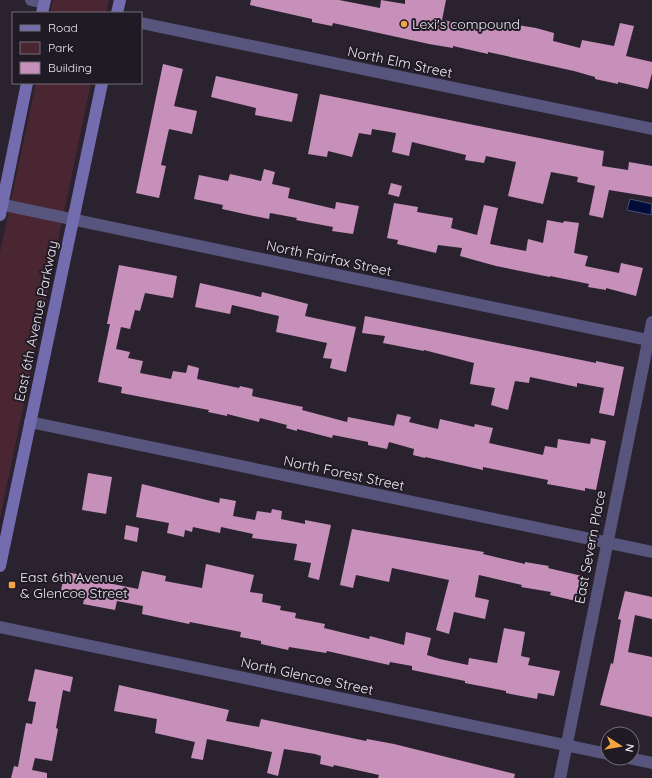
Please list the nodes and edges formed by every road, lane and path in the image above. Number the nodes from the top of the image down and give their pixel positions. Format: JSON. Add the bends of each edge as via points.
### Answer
{"nodes":[{"id":1,"x":31,"y":0,"type":"edge"},
{"id":2,"x":120,"y":0,"type":"edge"},
{"id":3,"x":44,"y":5,"type":"edge"},
{"id":4,"x":117,"y":12,"type":"edge"},
{"id":5,"x":142,"y":23,"type":"edge"},
{"id":6,"x":27,"y":84,"type":"edge"},
{"id":7,"x":102,"y":84,"type":"edge"},
{"id":8,"x":652,"y":129,"type":"edge"},
{"id":9,"x":1,"y":208,"type":"edge"},
{"id":10,"x":73,"y":220,"type":"junction"},
{"id":11,"x":652,"y":322,"type":"edge"},
{"id":12,"x":650,"y":340,"type":"edge"},
{"id":13,"x":30,"y":422,"type":"junction"},
{"id":14,"x":606,"y":543,"type":"junction"},
{"id":15,"x":652,"y":552,"type":"edge"},
{"id":16,"x":0,"y":566,"type":"edge"},
{"id":17,"x":0,"y":627,"type":"edge"},
{"id":18,"x":567,"y":745,"type":"junction"},
{"id":19,"x":600,"y":752,"type":"edge"},
{"id":20,"x":640,"y":760,"type":"edge"},
{"id":21,"x":652,"y":763,"type":"edge"},
{"id":22,"x":560,"y":778,"type":"edge"}],
"edges":[{"from":1,"to":3,"type":"street"},
{"from":2,"to":4,"type":"main road"},
{"from":5,"to":8,"type":"street","name":"North Elm Street"},
{"from":6,"to":9,"type":"main road"},
{"from":7,"to":10,"type":"main road","name":"East 6th Avenue Parkway"},
{"from":9,"to":10,"type":"street","name":"North Fairfax Street"},
{"from":10,"to":12,"type":"street","name":"North Fairfax Street"},
{"from":10,"to":13,"type":"main road","name":"East 6th Avenue Parkway"},
{"from":11,"to":12,"type":"street","name":"East Severn Place"},
{"from":12,"to":14,"type":"street","name":"East Severn Place"},
{"from":13,"to":14,"type":"street","name":"North Forest Street"},
{"from":13,"to":16,"type":"main road","name":"East 6th Avenue Parkway"},
{"from":14,"to":15,"type":"street","name":"North Forest Street"},
{"from":14,"to":18,"type":"street","name":"East Severn Place"},
{"from":17,"to":18,"type":"street","name":"North Glencoe Street"},
{"from":18,"to":19,"type":"street","name":"North Glencoe Street"},
{"from":18,"to":22,"type":"street","name":"East Severn Place"},
{"from":20,"to":21,"type":"street"}]}
